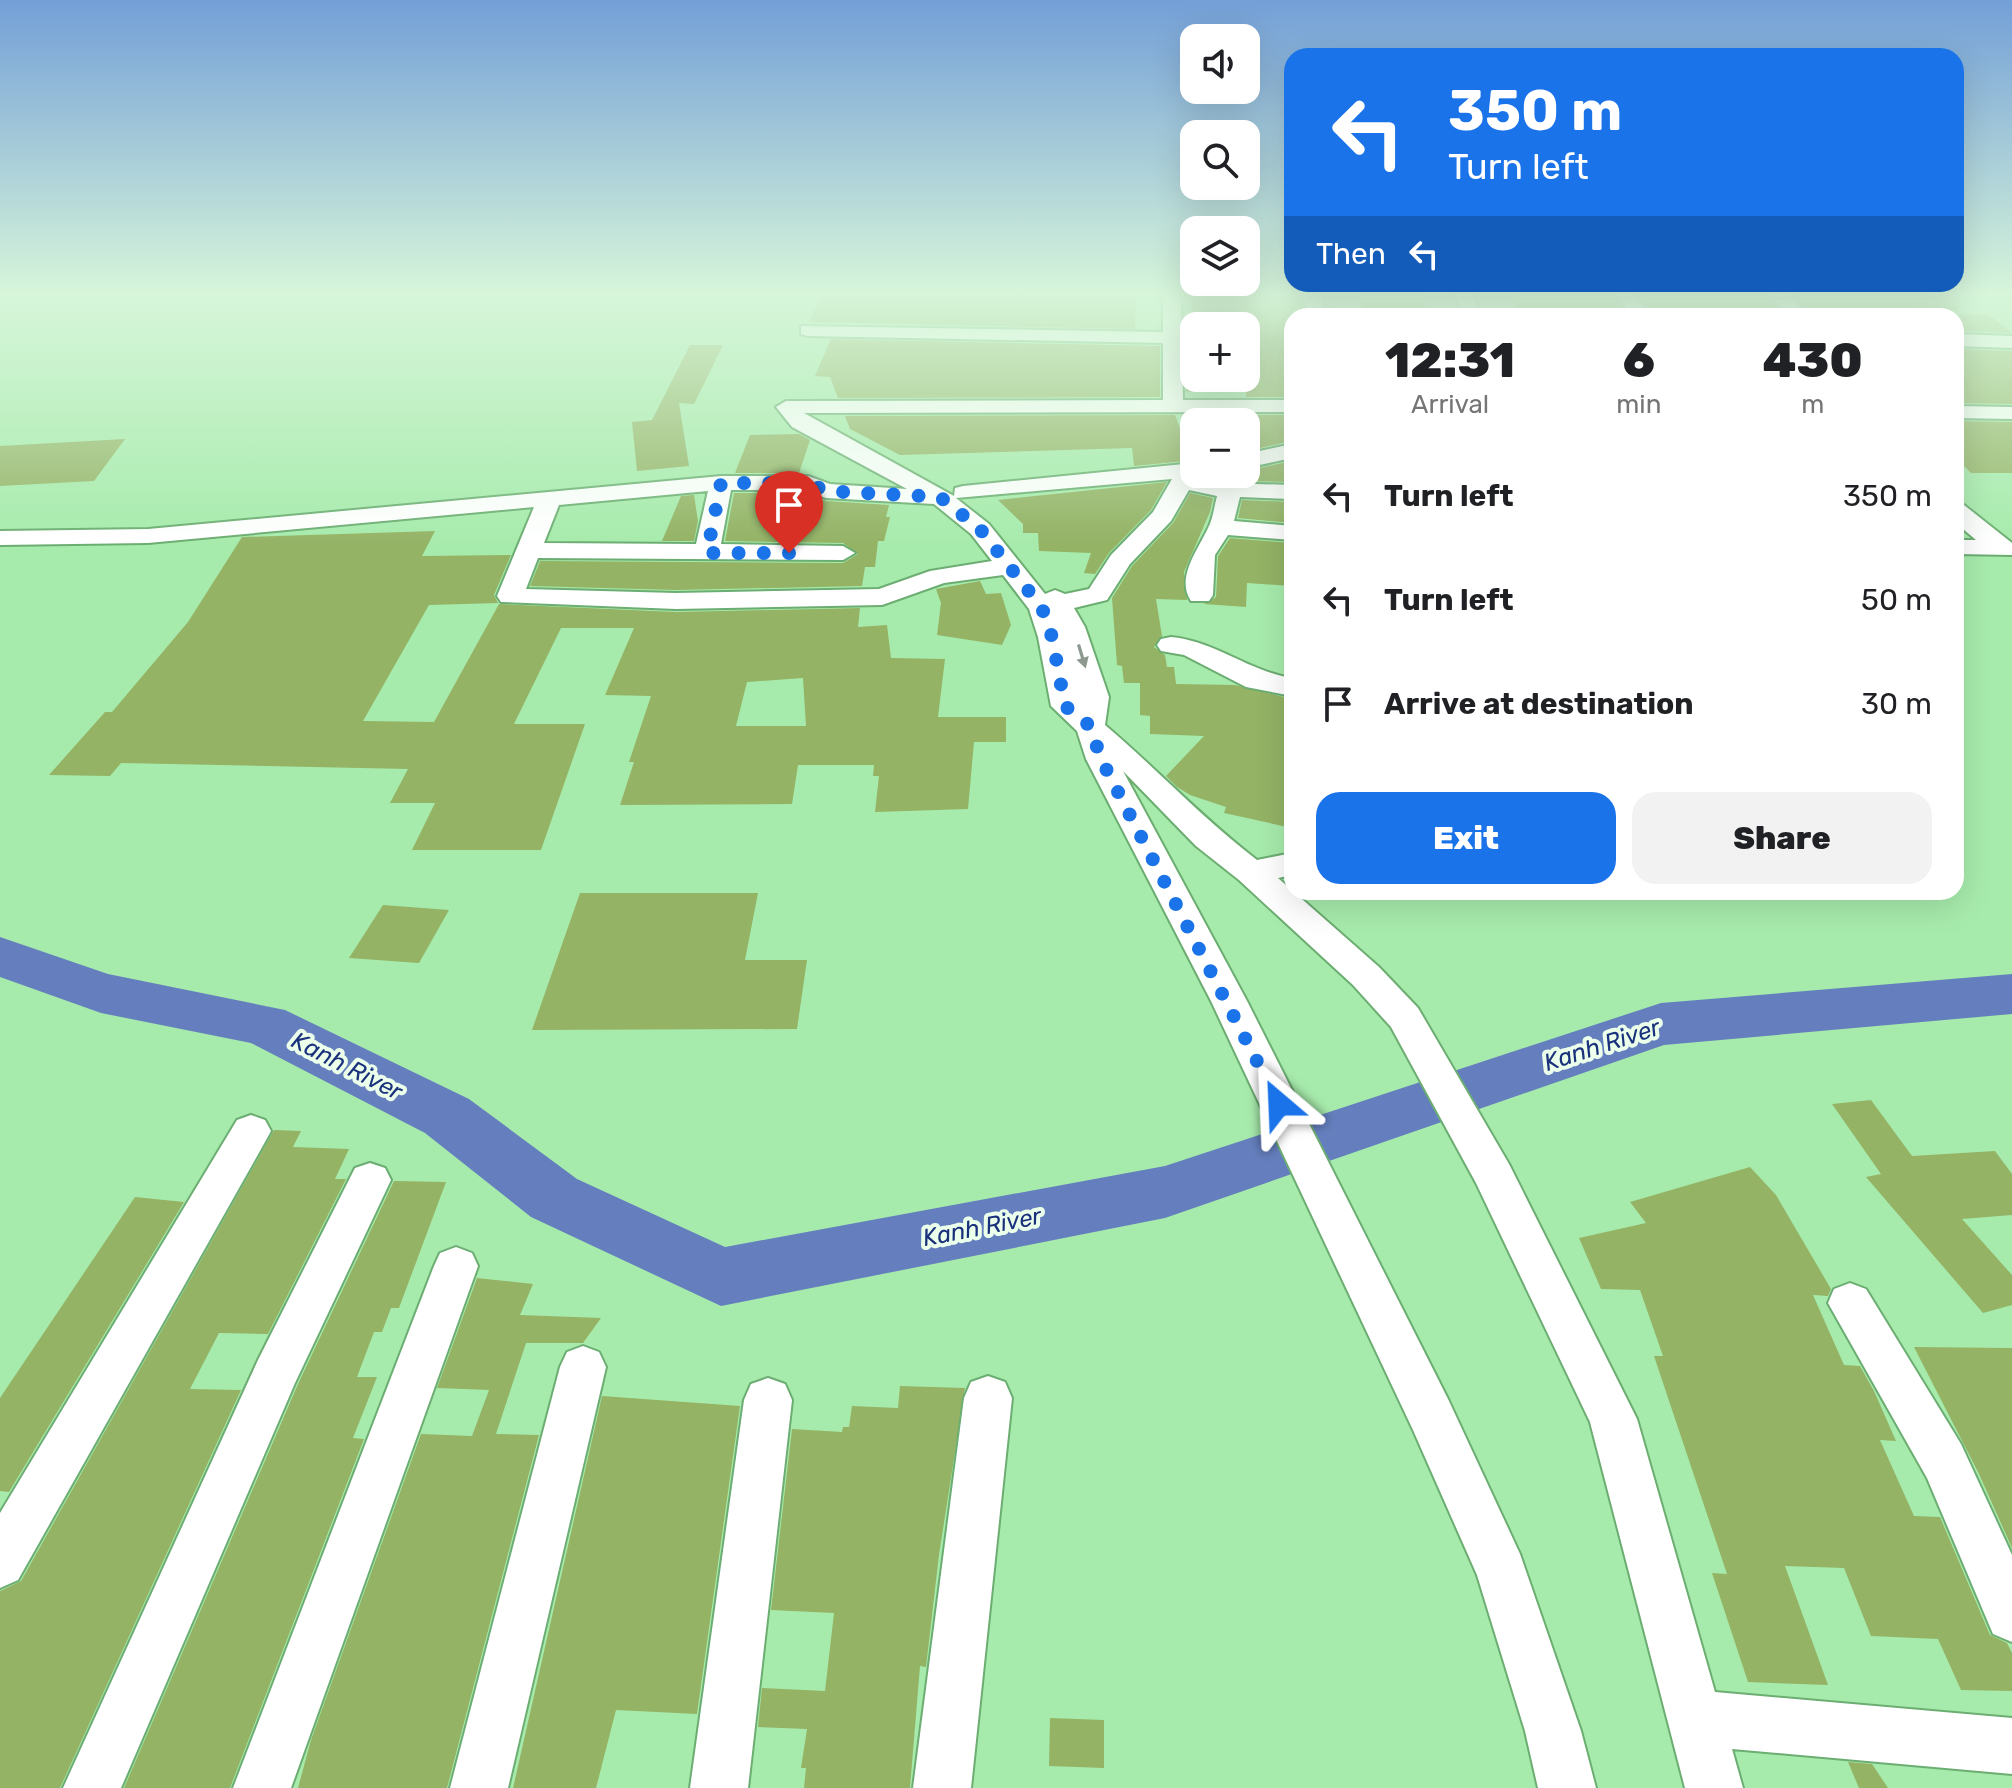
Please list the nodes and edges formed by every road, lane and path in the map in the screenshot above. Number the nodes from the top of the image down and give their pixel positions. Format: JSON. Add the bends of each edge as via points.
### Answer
{"nodes":[{"id":1,"x":1174,"y":376,"type":"edge"},
{"id":2,"x":1284,"y":406,"type":"edge"},
{"id":3,"x":795,"y":407,"type":"junction"},
{"id":4,"x":1173,"y":407,"type":"junction"},
{"id":5,"x":1964,"y":412,"type":"edge"},
{"id":6,"x":2012,"y":413,"type":"edge"},
{"id":7,"x":839,"y":443,"type":"junction"},
{"id":8,"x":1284,"y":453,"type":"edge"},
{"id":9,"x":1260,"y":458,"type":"edge"},
{"id":10,"x":1180,"y":477,"type":"edge"},
{"id":11,"x":721,"y":483,"type":"junction"},
{"id":12,"x":808,"y":483,"type":"junction"},
{"id":13,"x":1183,"y":488,"type":"edge"},
{"id":14,"x":1220,"y":488,"type":"edge"},
{"id":15,"x":1224,"y":489,"type":"junction"},
{"id":16,"x":1284,"y":492,"type":"edge"},
{"id":17,"x":952,"y":495,"type":"junction"},
{"id":18,"x":549,"y":500,"type":"junction"},
{"id":19,"x":1964,"y":516,"type":"edge"},
{"id":20,"x":1221,"y":527,"type":"junction"},
{"id":21,"x":1284,"y":532,"type":"edge"},
{"id":22,"x":0,"y":538,"type":"edge"},
{"id":23,"x":1964,"y":547,"type":"edge"},
{"id":24,"x":2006,"y":549,"type":"edge"},
{"id":25,"x":530,"y":550,"type":"junction"},
{"id":26,"x":707,"y":553,"type":"junction"},
{"id":27,"x":843,"y":553,"type":"dead end"},
{"id":28,"x":1011,"y":566,"type":"junction"},
{"id":29,"x":1200,"y":595,"type":"dead end"},
{"id":30,"x":1051,"y":606,"type":"junction"},
{"id":31,"x":1171,"y":645,"type":"dead end"},
{"id":32,"x":1284,"y":686,"type":"edge"},
{"id":33,"x":1096,"y":742,"type":"junction"},
{"id":34,"x":1284,"y":866,"type":"edge"},
{"id":35,"x":1251,"y":872,"type":"junction"},
{"id":36,"x":251,"y":1131,"type":"dead end"},
{"id":37,"x":370,"y":1180,"type":"dead end"},
{"id":38,"x":456,"y":1266,"type":"dead end"},
{"id":39,"x":1850,"y":1303,"type":"dead end"},
{"id":40,"x":583,"y":1367,"type":"dead end"},
{"id":41,"x":988,"y":1398,"type":"dead end"},
{"id":42,"x":768,"y":1400,"type":"dead end"},
{"id":43,"x":0,"y":1562,"type":"edge"},
{"id":44,"x":2012,"y":1615,"type":"edge"},
{"id":45,"x":1695,"y":1718,"type":"junction"},
{"id":46,"x":2012,"y":1746,"type":"edge"},
{"id":47,"x":92,"y":1788,"type":"edge"},
{"id":48,"x":262,"y":1788,"type":"edge"},
{"id":49,"x":479,"y":1788,"type":"edge"},
{"id":50,"x":719,"y":1788,"type":"edge"},
{"id":51,"x":942,"y":1788,"type":"edge"},
{"id":52,"x":1567,"y":1788,"type":"edge"},
{"id":53,"x":1714,"y":1788,"type":"edge"}],
"edges":[{"from":1,"to":4,"type":"street"},
{"from":2,"to":4,"type":"street"},
{"from":3,"to":4,"type":"street"},
{"from":3,"to":7,"type":"street","via":[[800,422]]},
{"from":3,"to":17,"type":"street"},
{"from":5,"to":6,"type":"street"},
{"from":7,"to":12,"type":"street"},
{"from":7,"to":17,"type":"street"},
{"from":8,"to":9,"type":"street"},
{"from":10,"to":17,"type":"street"},
{"from":11,"to":12,"type":"street"},
{"from":11,"to":18,"type":"street"},
{"from":11,"to":26,"type":"street"},
{"from":12,"to":17,"type":"street","via":[[826,491]]},
{"from":13,"to":30,"type":"street","via":[[1120,560],[1098,594]]},
{"from":14,"to":15,"type":"street"},
{"from":15,"to":16,"type":"street"},
{"from":15,"to":20,"type":"street","via":[[1229,493]]},
{"from":17,"to":28,"type":"street"},
{"from":17,"to":30,"type":"street","via":[[983,510]]},
{"from":18,"to":22,"type":"street","via":[[148,536]]},
{"from":18,"to":25,"type":"street"},
{"from":19,"to":24,"type":"street"},
{"from":20,"to":21,"type":"street"},
{"from":20,"to":29,"type":"street","via":[[1203,555]]},
{"from":23,"to":24,"type":"street"},
{"from":25,"to":26,"type":"street"},
{"from":25,"to":28,"type":"street","via":[[510,596],[676,601],[882,597],[939,576]]},
{"from":26,"to":27,"type":"street"},
{"from":28,"to":30,"type":"street"},
{"from":30,"to":33,"type":"street","via":[[1065,706]]},
{"from":31,"to":32,"type":"street","via":[[1190,647],[1256,681]]},
{"from":33,"to":35,"type":"street","via":[[1139,769],[1208,839]]},
{"from":33,"to":52,"type":"street","via":[[1236,1015],[1502,1572]]},
{"from":34,"to":35,"type":"street"},
{"from":35,"to":45,"type":"street","via":[[1405,1018],[1494,1176],[1613,1419]]},
{"from":36,"to":43,"type":"street"},
{"from":37,"to":47,"type":"street","via":[[275,1375]]},
{"from":38,"to":48,"type":"street"},
{"from":39,"to":44,"type":"street","via":[[1944,1461]]},
{"from":40,"to":49,"type":"street"},
{"from":41,"to":51,"type":"street"},
{"from":42,"to":50,"type":"street"},
{"from":45,"to":46,"type":"street"},
{"from":45,"to":53,"type":"street"}]}
